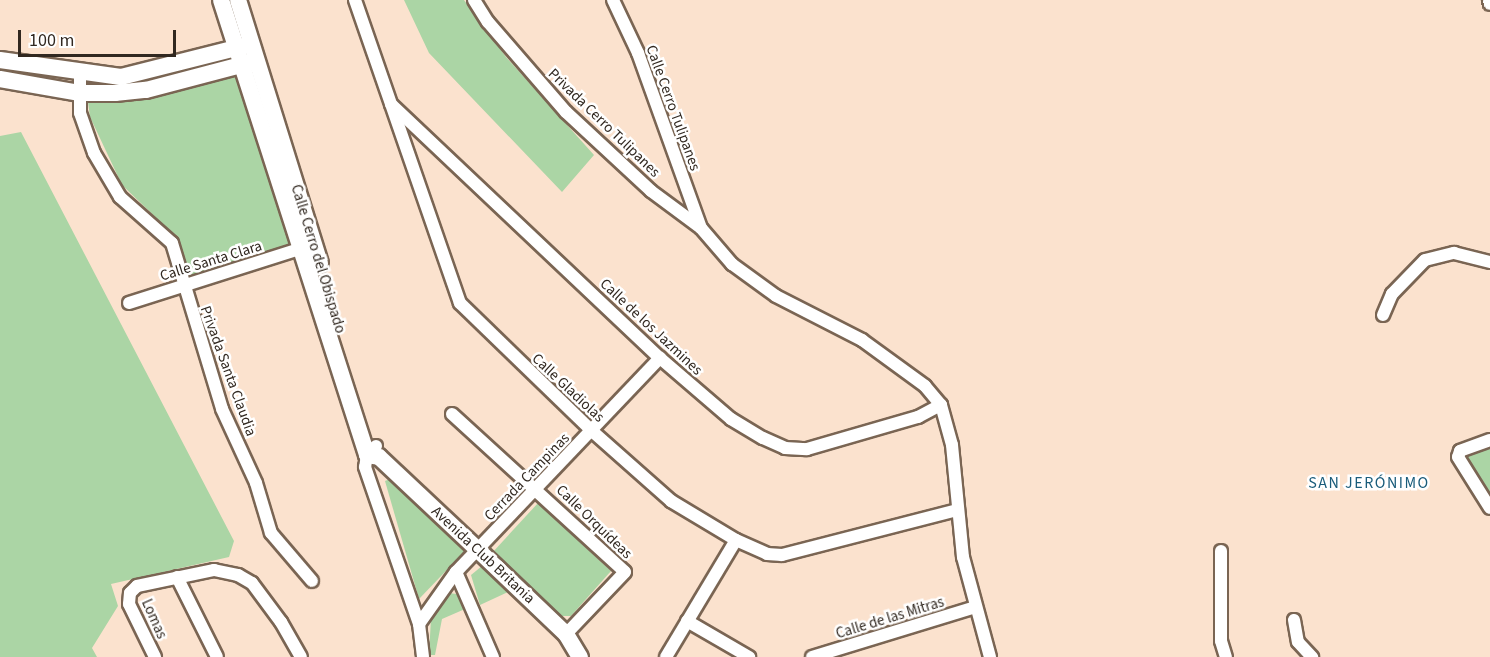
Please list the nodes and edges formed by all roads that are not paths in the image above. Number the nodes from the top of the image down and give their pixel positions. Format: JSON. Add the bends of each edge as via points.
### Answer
{"nodes":[{"id":1,"x":222,"y":0,"type":"edge"},
{"id":2,"x":238,"y":0,"type":"edge"},
{"id":3,"x":355,"y":0,"type":"edge"},
{"id":4,"x":474,"y":0,"type":"edge"},
{"id":5,"x":614,"y":0,"type":"edge"},
{"id":6,"x":1489,"y":0,"type":"edge"},
{"id":7,"x":1490,"y":4,"type":"edge"},
{"id":8,"x":244,"y":46,"type":"junction"},
{"id":9,"x":0,"y":60,"type":"edge"},
{"id":10,"x":249,"y":63,"type":"junction"},
{"id":11,"x":80,"y":74,"type":"junction"},
{"id":12,"x":0,"y":79,"type":"edge"},
{"id":13,"x":79,"y":93,"type":"junction"},
{"id":14,"x":388,"y":101,"type":"junction"},
{"id":15,"x":700,"y":228,"type":"junction"},
{"id":16,"x":302,"y":248,"type":"junction"},
{"id":17,"x":1490,"y":262,"type":"edge"},
{"id":18,"x":182,"y":286,"type":"junction"},
{"id":19,"x":129,"y":303,"type":"dead end"},
{"id":20,"x":1383,"y":315,"type":"dead end"},
{"id":21,"x":660,"y":358,"type":"junction"},
{"id":22,"x":941,"y":405,"type":"junction"},
{"id":23,"x":452,"y":414,"type":"dead end"},
{"id":24,"x":592,"y":431,"type":"junction"},
{"id":25,"x":1490,"y":440,"type":"edge"},
{"id":26,"x":374,"y":453,"type":"junction"},
{"id":27,"x":537,"y":489,"type":"junction"},
{"id":28,"x":1490,"y":508,"type":"edge"},
{"id":29,"x":957,"y":510,"type":"junction"},
{"id":30,"x":736,"y":540,"type":"junction"},
{"id":31,"x":478,"y":550,"type":"junction"},
{"id":32,"x":1221,"y":551,"type":"dead end"},
{"id":33,"x":456,"y":572,"type":"junction"},
{"id":34,"x":177,"y":577,"type":"junction"},
{"id":35,"x":312,"y":581,"type":"dead end"},
{"id":36,"x":976,"y":607,"type":"junction"},
{"id":37,"x":1294,"y":620,"type":"dead end"},
{"id":38,"x":687,"y":621,"type":"junction"},
{"id":39,"x":419,"y":624,"type":"junction"},
{"id":40,"x":566,"y":634,"type":"junction"},
{"id":41,"x":155,"y":657,"type":"edge"},
{"id":42,"x":217,"y":657,"type":"edge"},
{"id":43,"x":301,"y":657,"type":"edge"},
{"id":44,"x":423,"y":657,"type":"edge"},
{"id":45,"x":493,"y":657,"type":"edge"},
{"id":46,"x":580,"y":657,"type":"edge"},
{"id":47,"x":666,"y":657,"type":"edge"},
{"id":48,"x":749,"y":657,"type":"edge"},
{"id":49,"x":812,"y":657,"type":"edge"},
{"id":50,"x":990,"y":657,"type":"edge"},
{"id":51,"x":1226,"y":657,"type":"edge"},
{"id":52,"x":1311,"y":657,"type":"edge"}],
"edges":[{"from":1,"to":8,"type":"main road"},
{"from":2,"to":8,"type":"main road"},
{"from":3,"to":14,"type":"street","name":"Calle Gladiolas"},
{"from":4,"to":15,"type":"street","name":"Privada Cerro Tulipanes","via":[[488,22],[566,112],[651,191]]},
{"from":5,"to":15,"type":"street","name":"Calle Cerro Tulipanes","via":[[638,53]]},
{"from":6,"to":7,"type":"street"},
{"from":8,"to":10,"type":"main road"},
{"from":8,"to":11,"type":"main road","via":[[139,75]]},
{"from":9,"to":11,"type":"main road"},
{"from":10,"to":13,"type":"main road","via":[[146,90]]},
{"from":10,"to":16,"type":"main road","name":"Calle Cerro del Obispado"},
{"from":10,"to":26,"type":"main road","name":"Calle Cerro del Obispado"},
{"from":11,"to":13,"type":"street","name":"Privada Santa Claudia"},
{"from":12,"to":13,"type":"main road"},
{"from":13,"to":18,"type":"street","name":"Privada Santa Claudia","via":[[80,113],[94,153],[120,197],[171,243]]},
{"from":14,"to":21,"type":"street","name":"Calle de los Jazmines"},
{"from":14,"to":24,"type":"street","name":"Calle Gladiolas","via":[[460,303]]},
{"from":15,"to":22,"type":"street","name":"Privada Cerro Tulipanes","via":[[755,282],[862,340],[925,386]]},
{"from":16,"to":18,"type":"street","name":"Calle Santa Clara"},
{"from":16,"to":26,"type":"main road","name":"Calle Cerro del Obispado"},
{"from":17,"to":20,"type":"street","via":[[1454,253],[1425,260],[1392,294]]},
{"from":18,"to":19,"type":"street","name":"Calle Santa Clara"},
{"from":18,"to":35,"type":"street","name":"Privada Santa Claudia","via":[[222,409],[261,498],[271,533]]},
{"from":21,"to":22,"type":"street","name":"Calle de los Jazmines","via":[[731,419],[785,448],[807,449],[918,417]]},
{"from":21,"to":24,"type":"street","name":"Cerrada Campinas"},
{"from":22,"to":29,"type":"street","via":[[952,446]]},
{"from":23,"to":27,"type":"street","name":"Calle Orquídeas"},
{"from":24,"to":27,"type":"street","name":"Cerrada Campinas"},
{"from":24,"to":30,"type":"street","name":"Calle Gladiolas","via":[[671,501]]},
{"from":25,"to":28,"type":"street","via":[[1460,451],[1458,457]]},
{"from":26,"to":31,"type":"main road","name":"Avenida Club Britania"},
{"from":26,"to":39,"type":"street","name":"Calle Cerro del Obispado","via":[[365,467]]},
{"from":27,"to":31,"type":"street","name":"Cerrada Campinas"},
{"from":27,"to":40,"type":"street","name":"Calle Orquídeas","via":[[625,572]]},
{"from":29,"to":30,"type":"street","name":"Calle Gladiolas","via":[[789,554],[767,554]]},
{"from":29,"to":36,"type":"street"},
{"from":30,"to":38,"type":"street"},
{"from":31,"to":33,"type":"street","name":"Cerrada Campinas"},
{"from":31,"to":40,"type":"main road","name":"Avenida Club Britania"},
{"from":32,"to":51,"type":"street","via":[[1221,641]]},
{"from":33,"to":39,"type":"street","name":"Cerrada Campinas"},
{"from":33,"to":45,"type":"street"},
{"from":34,"to":41,"type":"street","name":"Lomas","via":[[137,586],[130,593],[129,604]]},
{"from":34,"to":42,"type":"street"},
{"from":34,"to":43,"type":"street","via":[[226,571],[252,583]]},
{"from":36,"to":49,"type":"street","name":"Calle de las Mitras"},
{"from":36,"to":50,"type":"street"},
{"from":37,"to":52,"type":"street","via":[[1298,642]]},
{"from":38,"to":47,"type":"street"},
{"from":38,"to":48,"type":"street"},
{"from":39,"to":44,"type":"street"},
{"from":40,"to":46,"type":"main road","name":"Avenida Club Britania"}]}
